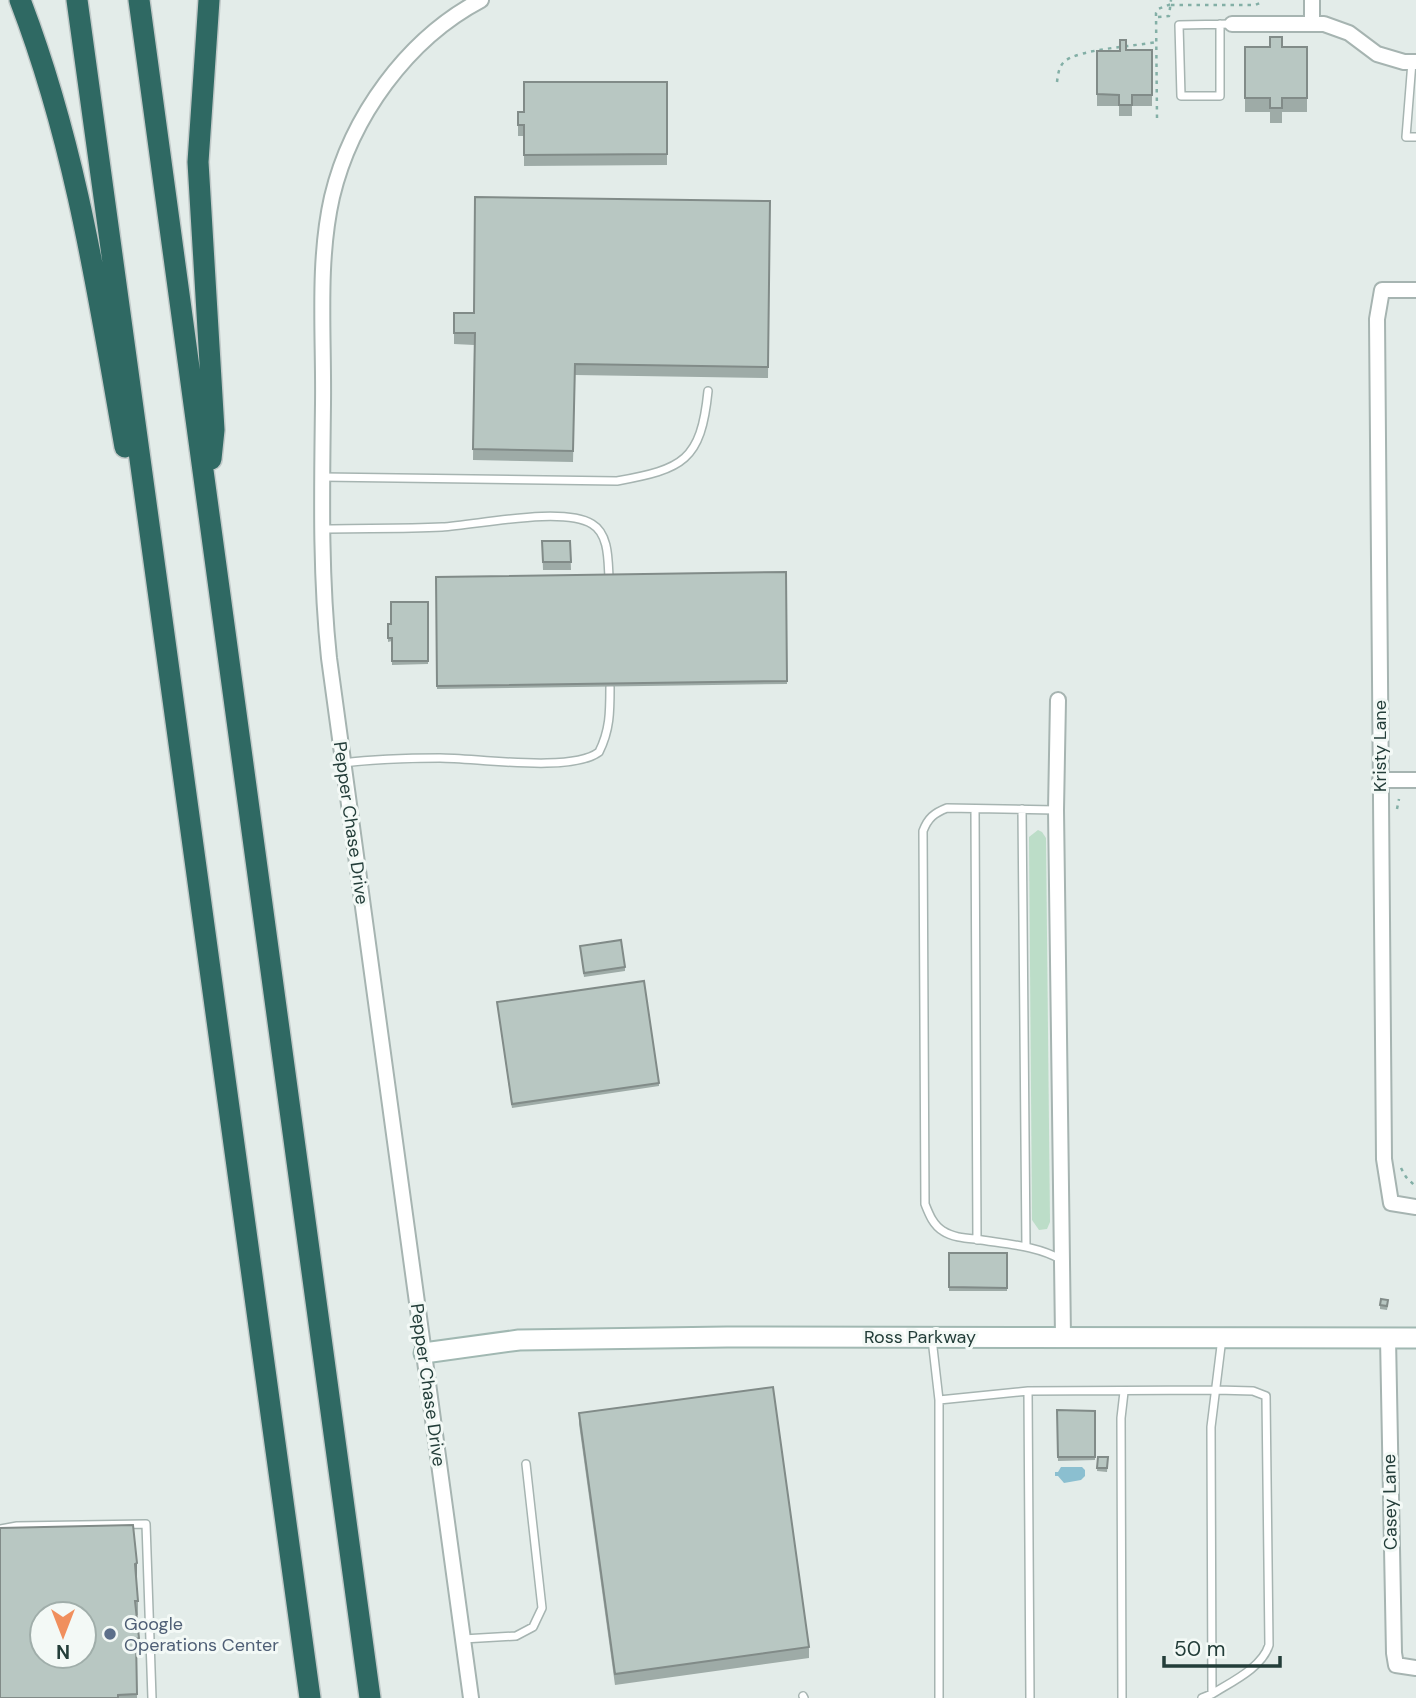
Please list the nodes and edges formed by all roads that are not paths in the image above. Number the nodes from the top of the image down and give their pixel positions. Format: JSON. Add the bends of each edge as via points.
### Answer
{"nodes":[{"id":1,"x":20,"y":0,"type":"edge"},
{"id":2,"x":77,"y":0,"type":"edge"},
{"id":3,"x":139,"y":0,"type":"edge"},
{"id":4,"x":209,"y":0,"type":"edge"},
{"id":5,"x":481,"y":0,"type":"edge"},
{"id":6,"x":1312,"y":0,"type":"edge"},
{"id":7,"x":1312,"y":23,"type":"junction"},
{"id":8,"x":1226,"y":24,"type":"junction"},
{"id":9,"x":1414,"y":62,"type":"edge"},
{"id":10,"x":1416,"y":137,"type":"edge"},
{"id":11,"x":1416,"y":290,"type":"edge"},
{"id":12,"x":708,"y":391,"type":"dead end"},
{"id":13,"x":322,"y":477,"type":"junction"},
{"id":14,"x":208,"y":496,"type":"junction"},
{"id":15,"x":322,"y":529,"type":"junction"},
{"id":16,"x":609,"y":578,"type":"edge"},
{"id":17,"x":610,"y":687,"type":"edge"},
{"id":18,"x":1058,"y":700,"type":"dead end"},
{"id":19,"x":344,"y":763,"type":"junction"},
{"id":20,"x":1380,"y":780,"type":"junction"},
{"id":21,"x":1416,"y":780,"type":"edge"},
{"id":22,"x":975,"y":808,"type":"junction"},
{"id":23,"x":1022,"y":809,"type":"junction"},
{"id":24,"x":1056,"y":810,"type":"junction"},
{"id":25,"x":192,"y":838,"type":"junction"},
{"id":26,"x":1416,"y":1207,"type":"edge"},
{"id":27,"x":977,"y":1240,"type":"junction"},
{"id":28,"x":1026,"y":1247,"type":"junction"},
{"id":29,"x":1062,"y":1260,"type":"junction"},
{"id":30,"x":932,"y":1337,"type":"junction"},
{"id":31,"x":1063,"y":1337,"type":"junction"},
{"id":32,"x":1222,"y":1338,"type":"junction"},
{"id":33,"x":1388,"y":1338,"type":"junction"},
{"id":34,"x":1416,"y":1338,"type":"edge"},
{"id":35,"x":424,"y":1353,"type":"junction"},
{"id":36,"x":1217,"y":1390,"type":"junction"},
{"id":37,"x":1028,"y":1391,"type":"junction"},
{"id":38,"x":1124,"y":1392,"type":"junction"},
{"id":39,"x":939,"y":1400,"type":"junction"},
{"id":40,"x":526,"y":1464,"type":"dead end"},
{"id":41,"x":0,"y":1529,"type":"edge"},
{"id":42,"x":463,"y":1639,"type":"junction"},
{"id":43,"x":1416,"y":1668,"type":"edge"},
{"id":44,"x":1212,"y":1694,"type":"junction"},
{"id":45,"x":1122,"y":1695,"type":"edge"},
{"id":46,"x":152,"y":1698,"type":"edge"},
{"id":47,"x":310,"y":1698,"type":"edge"},
{"id":48,"x":370,"y":1698,"type":"edge"},
{"id":49,"x":471,"y":1698,"type":"edge"},
{"id":50,"x":939,"y":1698,"type":"edge"},
{"id":51,"x":1030,"y":1698,"type":"edge"},
{"id":52,"x":1130,"y":1698,"type":"edge"},
{"id":53,"x":1202,"y":1698,"type":"edge"}],
"edges":[{"from":1,"to":25,"type":"highway","via":[[58,111],[92,254]]},
{"from":2,"to":25,"type":"highway"},
{"from":3,"to":14,"type":"highway"},
{"from":4,"to":14,"type":"highway","via":[[198,162],[214,430]]},
{"from":5,"to":13,"type":"street","name":"Pepper Chase Drive","via":[[436,31],[401,65],[360,125],[340,172],[327,226],[324,270]]},
{"from":6,"to":7,"type":"street"},
{"from":7,"to":8,"type":"street"},
{"from":7,"to":9,"type":"street","via":[[1338,27],[1377,54]]},
{"from":8,"to":8,"type":"lane","via":[[1179,25],[1181,96],[1220,96]]},
{"from":9,"to":10,"type":"lane","via":[[1406,138]]},
{"from":11,"to":20,"type":"street","name":"Kristy Lane","via":[[1382,290],[1377,319]]},
{"from":12,"to":13,"type":"lane","via":[[701,438],[692,452],[673,467],[649,475],[617,481]]},
{"from":13,"to":15,"type":"street","name":"Pepper Chase Drive"},
{"from":14,"to":48,"type":"highway"},
{"from":15,"to":16,"type":"lane","via":[[575,518],[593,524],[604,537]]},
{"from":15,"to":19,"type":"street","name":"Pepper Chase Drive","via":[[325,624]]},
{"from":17,"to":19,"type":"lane","via":[[608,734],[599,752],[579,762],[440,758]]},
{"from":18,"to":24,"type":"street"},
{"from":19,"to":35,"type":"street","name":"Pepper Chase Drive"},
{"from":20,"to":21,"type":"street"},
{"from":20,"to":26,"type":"street","name":"Kristy Lane","via":[[1384,1149],[1391,1203]]},
{"from":22,"to":23,"type":"lane"},
{"from":22,"to":27,"type":"lane"},
{"from":22,"to":27,"type":"lane","via":[[935,812],[923,831],[923,849],[925,1203],[941,1230]]},
{"from":23,"to":24,"type":"lane"},
{"from":23,"to":28,"type":"lane"},
{"from":24,"to":29,"type":"street"},
{"from":25,"to":47,"type":"highway"},
{"from":27,"to":28,"type":"lane"},
{"from":28,"to":29,"type":"lane"},
{"from":29,"to":31,"type":"street"},
{"from":30,"to":31,"type":"street","name":"Ross Parkway"},
{"from":30,"to":35,"type":"street","name":"Ross Parkway","via":[[519,1340]]},
{"from":30,"to":39,"type":"lane"},
{"from":31,"to":32,"type":"street","name":"Ross Parkway"},
{"from":32,"to":33,"type":"street","name":"Ross Parkway"},
{"from":32,"to":36,"type":"lane"},
{"from":33,"to":34,"type":"street","name":"Ross Parkway"},
{"from":33,"to":43,"type":"street","name":"Casey Lane","via":[[1392,1627],[1396,1665]]},
{"from":35,"to":42,"type":"street","name":"Pepper Chase Drive"},
{"from":36,"to":38,"type":"lane"},
{"from":36,"to":44,"type":"lane","via":[[1211,1427]]},
{"from":36,"to":44,"type":"lane","via":[[1261,1392],[1268,1402],[1270,1635],[1266,1654]]},
{"from":37,"to":38,"type":"lane"},
{"from":37,"to":39,"type":"lane"},
{"from":37,"to":51,"type":"lane"},
{"from":38,"to":45,"type":"lane"},
{"from":39,"to":50,"type":"lane"},
{"from":40,"to":42,"type":"lane","via":[[542,1608],[533,1627],[516,1636]]},
{"from":41,"to":46,"type":"lane","via":[[146,1524]]},
{"from":42,"to":49,"type":"street","name":"Pepper Chase Drive"},
{"from":44,"to":53,"type":"lane"},
{"from":45,"to":52,"type":"lane"}]}
